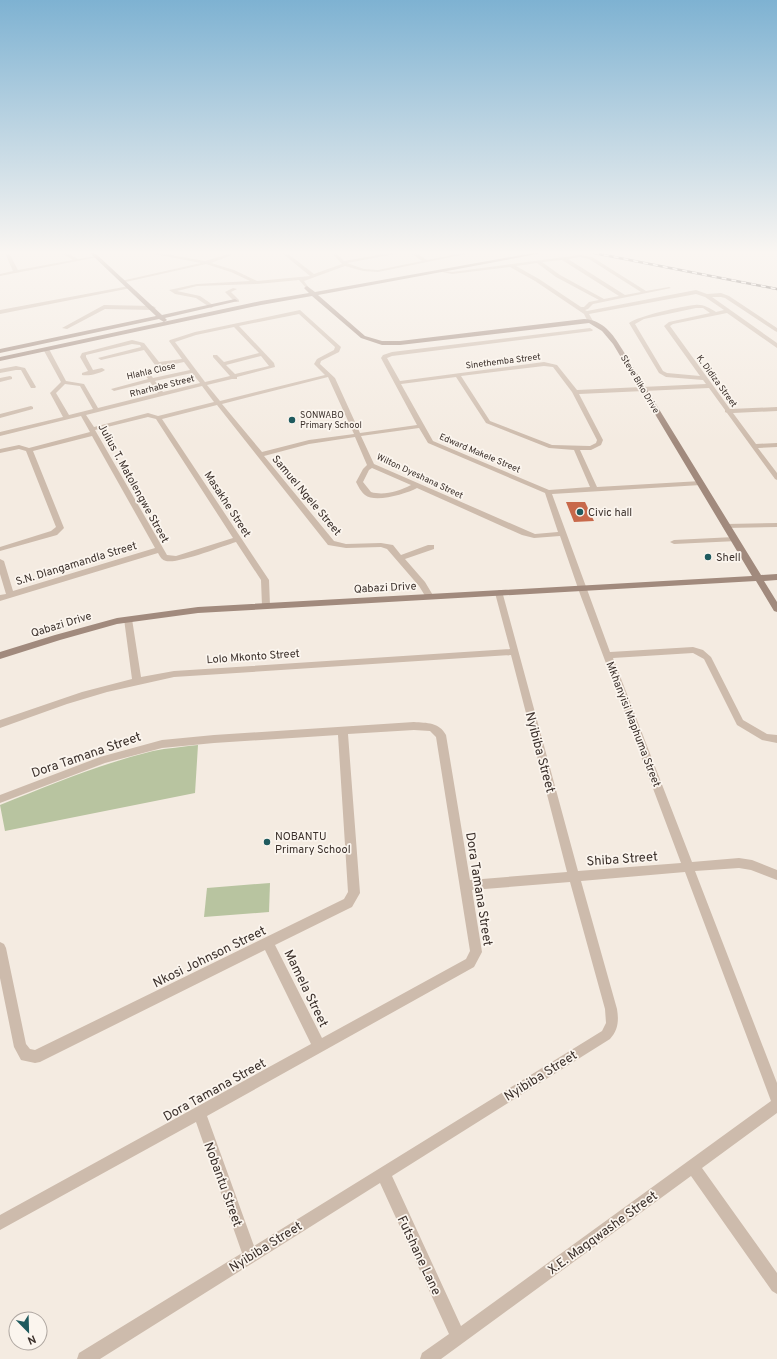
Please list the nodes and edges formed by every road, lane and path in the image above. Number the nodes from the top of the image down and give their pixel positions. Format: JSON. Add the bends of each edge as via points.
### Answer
{"nodes":[{"id":1,"x":87,"y":316,"type":"edge"},
{"id":2,"x":199,"y":316,"type":"edge"},
{"id":3,"x":276,"y":316,"type":"edge"},
{"id":4,"x":277,"y":316,"type":"edge"},
{"id":5,"x":305,"y":316,"type":"edge"},
{"id":6,"x":338,"y":316,"type":"edge"},
{"id":7,"x":588,"y":316,"type":"edge"},
{"id":8,"x":649,"y":316,"type":"edge"},
{"id":9,"x":703,"y":316,"type":"edge"},
{"id":10,"x":736,"y":316,"type":"edge"},
{"id":11,"x":757,"y":316,"type":"edge"},
{"id":12,"x":161,"y":317,"type":"joint"},
{"id":13,"x":282,"y":320,"type":"dead end"},
{"id":14,"x":590,"y":321,"type":"junction"},
{"id":15,"x":167,"y":323,"type":"junction"},
{"id":16,"x":235,"y":325,"type":"junction"},
{"id":17,"x":65,"y":328,"type":"dead end"},
{"id":18,"x":590,"y":330,"type":"dead end"},
{"id":19,"x":777,"y":330,"type":"edge"},
{"id":20,"x":462,"y":336,"type":"junction"},
{"id":21,"x":468,"y":345,"type":"junction"},
{"id":22,"x":777,"y":346,"type":"edge"},
{"id":23,"x":145,"y":348,"type":"junction"},
{"id":24,"x":46,"y":349,"type":"junction"},
{"id":25,"x":0,"y":351,"type":"edge"},
{"id":26,"x":263,"y":354,"type":"junction"},
{"id":27,"x":215,"y":356,"type":"dead end"},
{"id":28,"x":101,"y":358,"type":"dead end"},
{"id":29,"x":0,"y":359,"type":"edge"},
{"id":30,"x":184,"y":360,"type":"junction"},
{"id":31,"x":222,"y":364,"type":"junction"},
{"id":32,"x":102,"y":370,"type":"dead end"},
{"id":33,"x":0,"y":371,"type":"edge"},
{"id":34,"x":192,"y":371,"type":"junction"},
{"id":35,"x":92,"y":372,"type":"junction"},
{"id":36,"x":146,"y":372,"type":"dead end"},
{"id":37,"x":84,"y":374,"type":"dead end"},
{"id":38,"x":457,"y":375,"type":"junction"},
{"id":39,"x":330,"y":376,"type":"junction"},
{"id":40,"x":10,"y":378,"type":"dead end"},
{"id":41,"x":235,"y":378,"type":"junction"},
{"id":42,"x":704,"y":378,"type":"junction"},
{"id":43,"x":0,"y":380,"type":"edge"},
{"id":44,"x":151,"y":380,"type":"junction"},
{"id":45,"x":64,"y":382,"type":"junction"},
{"id":46,"x":397,"y":383,"type":"junction"},
{"id":47,"x":78,"y":384,"type":"junction"},
{"id":48,"x":204,"y":385,"type":"junction"},
{"id":49,"x":709,"y":386,"type":"junction"},
{"id":50,"x":33,"y":387,"type":"dead end"},
{"id":51,"x":642,"y":388,"type":"junction"},
{"id":52,"x":114,"y":389,"type":"dead end"},
{"id":53,"x":54,"y":390,"type":"junction"},
{"id":54,"x":575,"y":392,"type":"junction"},
{"id":55,"x":162,"y":395,"type":"junction"},
{"id":56,"x":218,"y":403,"type":"junction"},
{"id":57,"x":31,"y":408,"type":"dead end"},
{"id":58,"x":777,"y":409,"type":"edge"},
{"id":59,"x":97,"y":411,"type":"junction"},
{"id":60,"x":727,"y":411,"type":"junction"},
{"id":61,"x":84,"y":414,"type":"junction"},
{"id":62,"x":0,"y":416,"type":"edge"},
{"id":63,"x":67,"y":418,"type":"junction"},
{"id":64,"x":158,"y":418,"type":"junction"},
{"id":65,"x":421,"y":426,"type":"junction"},
{"id":66,"x":94,"y":431,"type":"junction"},
{"id":67,"x":0,"y":434,"type":"edge"},
{"id":68,"x":357,"y":435,"type":"junction"},
{"id":69,"x":777,"y":445,"type":"edge"},
{"id":70,"x":753,"y":446,"type":"junction"},
{"id":71,"x":576,"y":448,"type":"junction"},
{"id":72,"x":29,"y":450,"type":"junction"},
{"id":73,"x":0,"y":451,"type":"edge"},
{"id":74,"x":260,"y":455,"type":"junction"},
{"id":75,"x":371,"y":465,"type":"junction"},
{"id":76,"x":777,"y":478,"type":"edge"},
{"id":77,"x":701,"y":483,"type":"junction"},
{"id":78,"x":416,"y":485,"type":"junction"},
{"id":79,"x":594,"y":489,"type":"junction"},
{"id":80,"x":548,"y":492,"type":"junction"},
{"id":81,"x":777,"y":525,"type":"edge"},
{"id":82,"x":726,"y":526,"type":"junction"},
{"id":83,"x":562,"y":534,"type":"junction"},
{"id":84,"x":238,"y":539,"type":"junction"},
{"id":85,"x":734,"y":539,"type":"junction"},
{"id":86,"x":674,"y":542,"type":"dead end"},
{"id":87,"x":431,"y":547,"type":"dead end"},
{"id":88,"x":0,"y":549,"type":"edge"},
{"id":89,"x":158,"y":550,"type":"junction"},
{"id":90,"x":400,"y":558,"type":"junction"},
{"id":91,"x":0,"y":562,"type":"edge"},
{"id":92,"x":777,"y":577,"type":"edge"},
{"id":93,"x":758,"y":578,"type":"junction"},
{"id":94,"x":582,"y":588,"type":"junction"},
{"id":95,"x":500,"y":593,"type":"junction"},
{"id":96,"x":10,"y":595,"type":"junction"},
{"id":97,"x":430,"y":596,"type":"junction"},
{"id":98,"x":0,"y":598,"type":"edge"},
{"id":99,"x":266,"y":606,"type":"junction"},
{"id":100,"x":777,"y":609,"type":"edge"},
{"id":101,"x":128,"y":619,"type":"junction"},
{"id":102,"x":514,"y":652,"type":"junction"},
{"id":103,"x":608,"y":655,"type":"junction"},
{"id":104,"x":0,"y":656,"type":"edge"},
{"id":105,"x":137,"y":680,"type":"junction"},
{"id":106,"x":0,"y":724,"type":"edge"},
{"id":107,"x":343,"y":731,"type":"junction"},
{"id":108,"x":777,"y":739,"type":"edge"},
{"id":109,"x":0,"y":799,"type":"edge"},
{"id":110,"x":688,"y":867,"type":"junction"},
{"id":111,"x":777,"y":875,"type":"edge"},
{"id":112,"x":574,"y":876,"type":"junction"},
{"id":113,"x":466,"y":885,"type":"junction"},
{"id":114,"x":268,"y":943,"type":"junction"},
{"id":115,"x":0,"y":948,"type":"edge"},
{"id":116,"x":319,"y":1046,"type":"junction"},
{"id":117,"x":777,"y":1100,"type":"edge"},
{"id":118,"x":777,"y":1105,"type":"edge"},
{"id":119,"x":199,"y":1113,"type":"junction"},
{"id":120,"x":693,"y":1166,"type":"junction"},
{"id":121,"x":382,"y":1173,"type":"junction"},
{"id":122,"x":0,"y":1223,"type":"edge"},
{"id":123,"x":250,"y":1256,"type":"junction"},
{"id":124,"x":777,"y":1286,"type":"edge"},
{"id":125,"x":458,"y":1337,"type":"junction"},
{"id":126,"x":85,"y":1359,"type":"edge"},
{"id":127,"x":428,"y":1359,"type":"edge"}],
"edges":[{"from":1,"to":17,"type":"street"},
{"from":2,"to":15,"type":"main road"},
{"from":3,"to":16,"type":"street","via":[[261,322]]},
{"from":4,"to":13,"type":"street"},
{"from":5,"to":39,"type":"street","name":"Wilton Dyeshana Street","via":[[337,345],[337,351],[319,360],[317,364]]},
{"from":6,"to":20,"type":"main road","via":[[363,337],[377,342],[394,344]]},
{"from":7,"to":14,"type":"street"},
{"from":8,"to":42,"type":"street","via":[[632,323],[663,373]]},
{"from":9,"to":42,"type":"street","name":"K. Didiza Street","via":[[667,326]]},
{"from":10,"to":22,"type":"street"},
{"from":11,"to":19,"type":"street"},
{"from":12,"to":15,"type":"main road"},
{"from":12,"to":25,"type":"main road"},
{"from":14,"to":20,"type":"main road"},
{"from":14,"to":51,"type":"main road","name":"Steve Biko Drive","via":[[597,323],[611,338]]},
{"from":15,"to":24,"type":"main road"},
{"from":16,"to":26,"type":"street","name":"Rharhabe Street"},
{"from":16,"to":30,"type":"street","name":"Samuel Ngele Street","via":[[215,332],[178,338],[171,342]]},
{"from":18,"to":21,"type":"street"},
{"from":20,"to":21,"type":"street"},
{"from":21,"to":46,"type":"street","name":"Edward Makele Street","via":[[385,356],[384,360]]},
{"from":23,"to":28,"type":"street"},
{"from":23,"to":30,"type":"street","via":[[157,364]]},
{"from":23,"to":35,"type":"street","via":[[135,342],[87,352],[83,357]]},
{"from":24,"to":29,"type":"main road"},
{"from":24,"to":45,"type":"street"},
{"from":26,"to":31,"type":"street"},
{"from":26,"to":41,"type":"street","name":"Rharhabe Street","via":[[272,367]]},
{"from":27,"to":31,"type":"street"},
{"from":30,"to":34,"type":"street","name":"Samuel Ngele Street"},
{"from":31,"to":41,"type":"street"},
{"from":32,"to":35,"type":"street"},
{"from":33,"to":50,"type":"street","via":[[23,369]]},
{"from":34,"to":44,"type":"street","name":"Hlahla Close"},
{"from":34,"to":48,"type":"street","name":"Samuel Ngele Street"},
{"from":35,"to":37,"type":"street"},
{"from":36,"to":44,"type":"street"},
{"from":38,"to":46,"type":"street","name":"Sinethemba Street"},
{"from":38,"to":54,"type":"street","name":"Sinethemba Street","via":[[548,364],[557,368]]},
{"from":38,"to":71,"type":"street","name":"Sinethemba Street","via":[[488,422],[551,447]]},
{"from":39,"to":56,"type":"street"},
{"from":39,"to":68,"type":"street","name":"Wilton Dyeshana Street"},
{"from":40,"to":43,"type":"street"},
{"from":41,"to":48,"type":"street","name":"Rharhabe Street"},
{"from":42,"to":49,"type":"street","name":"K. Didiza Street"},
{"from":44,"to":52,"type":"street","name":"Hlahla Close"},
{"from":44,"to":55,"type":"street"},
{"from":45,"to":47,"type":"street"},
{"from":45,"to":53,"type":"street"},
{"from":46,"to":65,"type":"street","name":"Edward Makele Street"},
{"from":47,"to":53,"type":"street"},
{"from":47,"to":59,"type":"street","via":[[84,388]]},
{"from":48,"to":55,"type":"street","name":"Rharhabe Street"},
{"from":48,"to":56,"type":"street","name":"Samuel Ngele Street"},
{"from":49,"to":51,"type":"street"},
{"from":49,"to":60,"type":"street","name":"K. Didiza Street"},
{"from":51,"to":54,"type":"street"},
{"from":51,"to":77,"type":"main road","name":"Steve Biko Drive"},
{"from":53,"to":63,"type":"street","via":[[53,393]]},
{"from":54,"to":71,"type":"street","name":"Sinethemba Street","via":[[600,442],[595,447]]},
{"from":55,"to":59,"type":"street","name":"Rharhabe Street"},
{"from":56,"to":64,"type":"street"},
{"from":56,"to":74,"type":"street","name":"Samuel Ngele Street"},
{"from":57,"to":62,"type":"street"},
{"from":58,"to":60,"type":"street"},
{"from":59,"to":61,"type":"street","name":"Rharhabe Street"},
{"from":60,"to":70,"type":"street","name":"K. Didiza Street"},
{"from":61,"to":63,"type":"street","name":"Rharhabe Street"},
{"from":61,"to":66,"type":"street","name":"Julius T. Matolengwe Street"},
{"from":63,"to":67,"type":"street","name":"Rharhabe Street"},
{"from":64,"to":66,"type":"street","via":[[148,415]]},
{"from":64,"to":84,"type":"street","name":"Masakhe Street"},
{"from":65,"to":68,"type":"street"},
{"from":65,"to":80,"type":"street","name":"Edward Makele Street","via":[[428,440],[434,444]]},
{"from":66,"to":72,"type":"street"},
{"from":66,"to":89,"type":"street","name":"Julius T. Matolengwe Street"},
{"from":68,"to":74,"type":"street","via":[[309,442]]},
{"from":68,"to":75,"type":"street","name":"Wilton Dyeshana Street"},
{"from":69,"to":70,"type":"street"},
{"from":70,"to":76,"type":"street","name":"K. Didiza Street"},
{"from":71,"to":79,"type":"street"},
{"from":72,"to":73,"type":"street","via":[[19,447]]},
{"from":72,"to":88,"type":"street","via":[[60,528],[54,533]]},
{"from":74,"to":90,"type":"street","name":"Samuel Ngele Street","via":[[331,543],[346,546],[387,546]]},
{"from":75,"to":78,"type":"street","name":"Wilton Dyeshana Street"},
{"from":75,"to":78,"type":"street","via":[[359,482],[368,494],[377,496],[407,491]]},
{"from":77,"to":79,"type":"street"},
{"from":77,"to":82,"type":"main road","name":"Steve Biko Drive"},
{"from":78,"to":83,"type":"street","name":"Wilton Dyeshana Street","via":[[529,535]]},
{"from":79,"to":80,"type":"street"},
{"from":80,"to":83,"type":"street","name":"Mkhanyisi Maphuma Street"},
{"from":81,"to":82,"type":"street"},
{"from":82,"to":85,"type":"main road","name":"Steve Biko Drive"},
{"from":83,"to":94,"type":"street","name":"Mkhanyisi Maphuma Street"},
{"from":84,"to":89,"type":"street","name":"Julius T. Matolengwe Street","via":[[172,559],[165,558]]},
{"from":84,"to":99,"type":"street","name":"Masakhe Street","via":[[265,580]]},
{"from":85,"to":86,"type":"street"},
{"from":85,"to":93,"type":"main road","name":"Steve Biko Drive"},
{"from":87,"to":90,"type":"street"},
{"from":89,"to":96,"type":"street","name":"S.N. Dlangamandla Street"},
{"from":90,"to":97,"type":"street","name":"Samuel Ngele Street"},
{"from":91,"to":96,"type":"street"},
{"from":92,"to":93,"type":"main road","name":"Qabazi Drive"},
{"from":93,"to":94,"type":"main road","name":"Qabazi Drive"},
{"from":93,"to":100,"type":"main road","name":"Steve Biko Drive"},
{"from":94,"to":95,"type":"main road","name":"Qabazi Drive"},
{"from":94,"to":103,"type":"street","name":"Mkhanyisi Maphuma Street"},
{"from":95,"to":97,"type":"main road","name":"Qabazi Drive"},
{"from":95,"to":102,"type":"street","name":"Nyibiba Street"},
{"from":96,"to":98,"type":"street","name":"S.N. Dlangamandla Street"},
{"from":97,"to":99,"type":"main road","name":"Qabazi Drive"},
{"from":99,"to":101,"type":"main road","name":"Qabazi Drive","via":[[198,610]]},
{"from":101,"to":104,"type":"main road","name":"Qabazi Drive"},
{"from":101,"to":105,"type":"street"},
{"from":102,"to":105,"type":"street","name":"Lolo Mkonto Street","via":[[192,672]]},
{"from":102,"to":112,"type":"street","name":"Nyibiba Street"},
{"from":103,"to":108,"type":"street","via":[[693,650],[700,652],[707,658],[740,722],[758,733]]},
{"from":103,"to":110,"type":"street","name":"Mkhanyisi Maphuma Street"},
{"from":105,"to":106,"type":"street","name":"Lolo Mkonto Street","via":[[79,696]]},
{"from":107,"to":109,"type":"street","name":"Dora Tamana Street","via":[[214,739],[153,746],[103,760]]},
{"from":107,"to":113,"type":"street","name":"Dora Tamana Street","via":[[429,726],[438,731],[441,735]]},
{"from":107,"to":114,"type":"street","name":"Nkosi Johnson Street","via":[[353,897],[345,905]]},
{"from":110,"to":111,"type":"street","name":"Shiba Street","via":[[739,863],[752,865]]},
{"from":110,"to":112,"type":"street","name":"Shiba Street"},
{"from":110,"to":117,"type":"street","name":"Mkhanyisi Maphuma Street"},
{"from":112,"to":113,"type":"street","name":"Shiba Street"},
{"from":112,"to":121,"type":"street","name":"Nyibiba Street","via":[[611,1009],[612,1028],[606,1035]]},
{"from":113,"to":116,"type":"street","name":"Dora Tamana Street","via":[[476,948],[473,960]]},
{"from":114,"to":115,"type":"street","name":"Nkosi Johnson Street","via":[[35,1057],[26,1055],[20,1047]]},
{"from":114,"to":116,"type":"street","name":"Mamela Street"},
{"from":116,"to":119,"type":"street","name":"Dora Tamana Street"},
{"from":118,"to":120,"type":"street","name":"X.E. Magqwashe Street"},
{"from":119,"to":122,"type":"street","name":"Dora Tamana Street"},
{"from":119,"to":123,"type":"street","name":"Nobantu Street"},
{"from":120,"to":124,"type":"street"},
{"from":120,"to":125,"type":"street","name":"X.E. Magqwashe Street"},
{"from":121,"to":123,"type":"street","name":"Nyibiba Street"},
{"from":121,"to":125,"type":"street","name":"Futshane Lane"},
{"from":123,"to":126,"type":"street","name":"Nyibiba Street"},
{"from":125,"to":127,"type":"street","name":"X.E. Magqwashe Street"}]}
